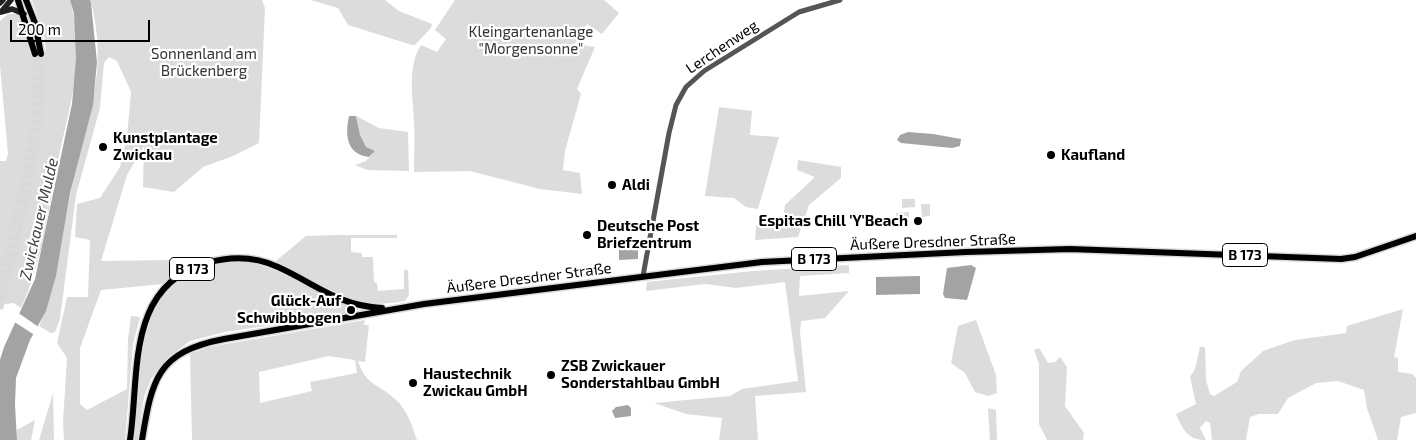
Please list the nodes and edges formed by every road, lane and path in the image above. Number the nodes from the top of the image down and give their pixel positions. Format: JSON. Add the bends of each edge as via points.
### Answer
{"nodes":[{"id":1,"x":3,"y":0,"type":"edge"},
{"id":2,"x":11,"y":0,"type":"edge"},
{"id":3,"x":18,"y":0,"type":"edge"},
{"id":4,"x":26,"y":0,"type":"edge"},
{"id":5,"x":840,"y":0,"type":"edge"},
{"id":6,"x":0,"y":3,"type":"edge"},
{"id":7,"x":0,"y":13,"type":"edge"},
{"id":8,"x":24,"y":14,"type":"junction"},
{"id":9,"x":1416,"y":236,"type":"edge"},
{"id":10,"x":643,"y":276,"type":"junction"},
{"id":11,"x":358,"y":306,"type":"junction"},
{"id":12,"x":391,"y":309,"type":"junction"},
{"id":13,"x":360,"y":315,"type":"junction"},
{"id":14,"x":130,"y":440,"type":"edge"},
{"id":15,"x":142,"y":440,"type":"edge"}],
"edges":[{"from":1,"to":6,"type":"main road"},
{"from":2,"to":7,"type":"main road"},
{"from":3,"to":8,"type":"main road"},
{"from":4,"to":8,"type":"main road","via":[[35,22],[38,54]]},
{"from":5,"to":10,"type":"street","name":"Lerchenweg","via":[[799,12],[704,71],[686,87],[676,105],[669,133]]},
{"from":7,"to":8,"type":"main road","via":[[12,9]]},
{"from":9,"to":10,"type":"main road","name":"Äußere Dresdner Straße","number":"B 173","via":[[1341,260],[1149,250],[981,251],[762,262]]},
{"from":10,"to":12,"type":"main road","name":"Äußere Dresdner Straße","number":"B 173"},
{"from":11,"to":12,"type":"main road","name":"Äußere Dresdner Straße","number":"B 173"},
{"from":11,"to":13,"type":"main road"},
{"from":11,"to":14,"type":"main road","name":"Äußere Dresdner Straße","number":"B 173","via":[[332,297],[278,267],[255,259],[215,261],[190,270],[160,294],[142,327]]},
{"from":12,"to":13,"type":"main road","name":"Äußere Dresdner Straße","number":"B 173"},
{"from":13,"to":15,"type":"main road","name":"Äußere Dresdner Straße","number":"B 173","via":[[207,342],[184,351],[166,365],[157,378]]}]}
